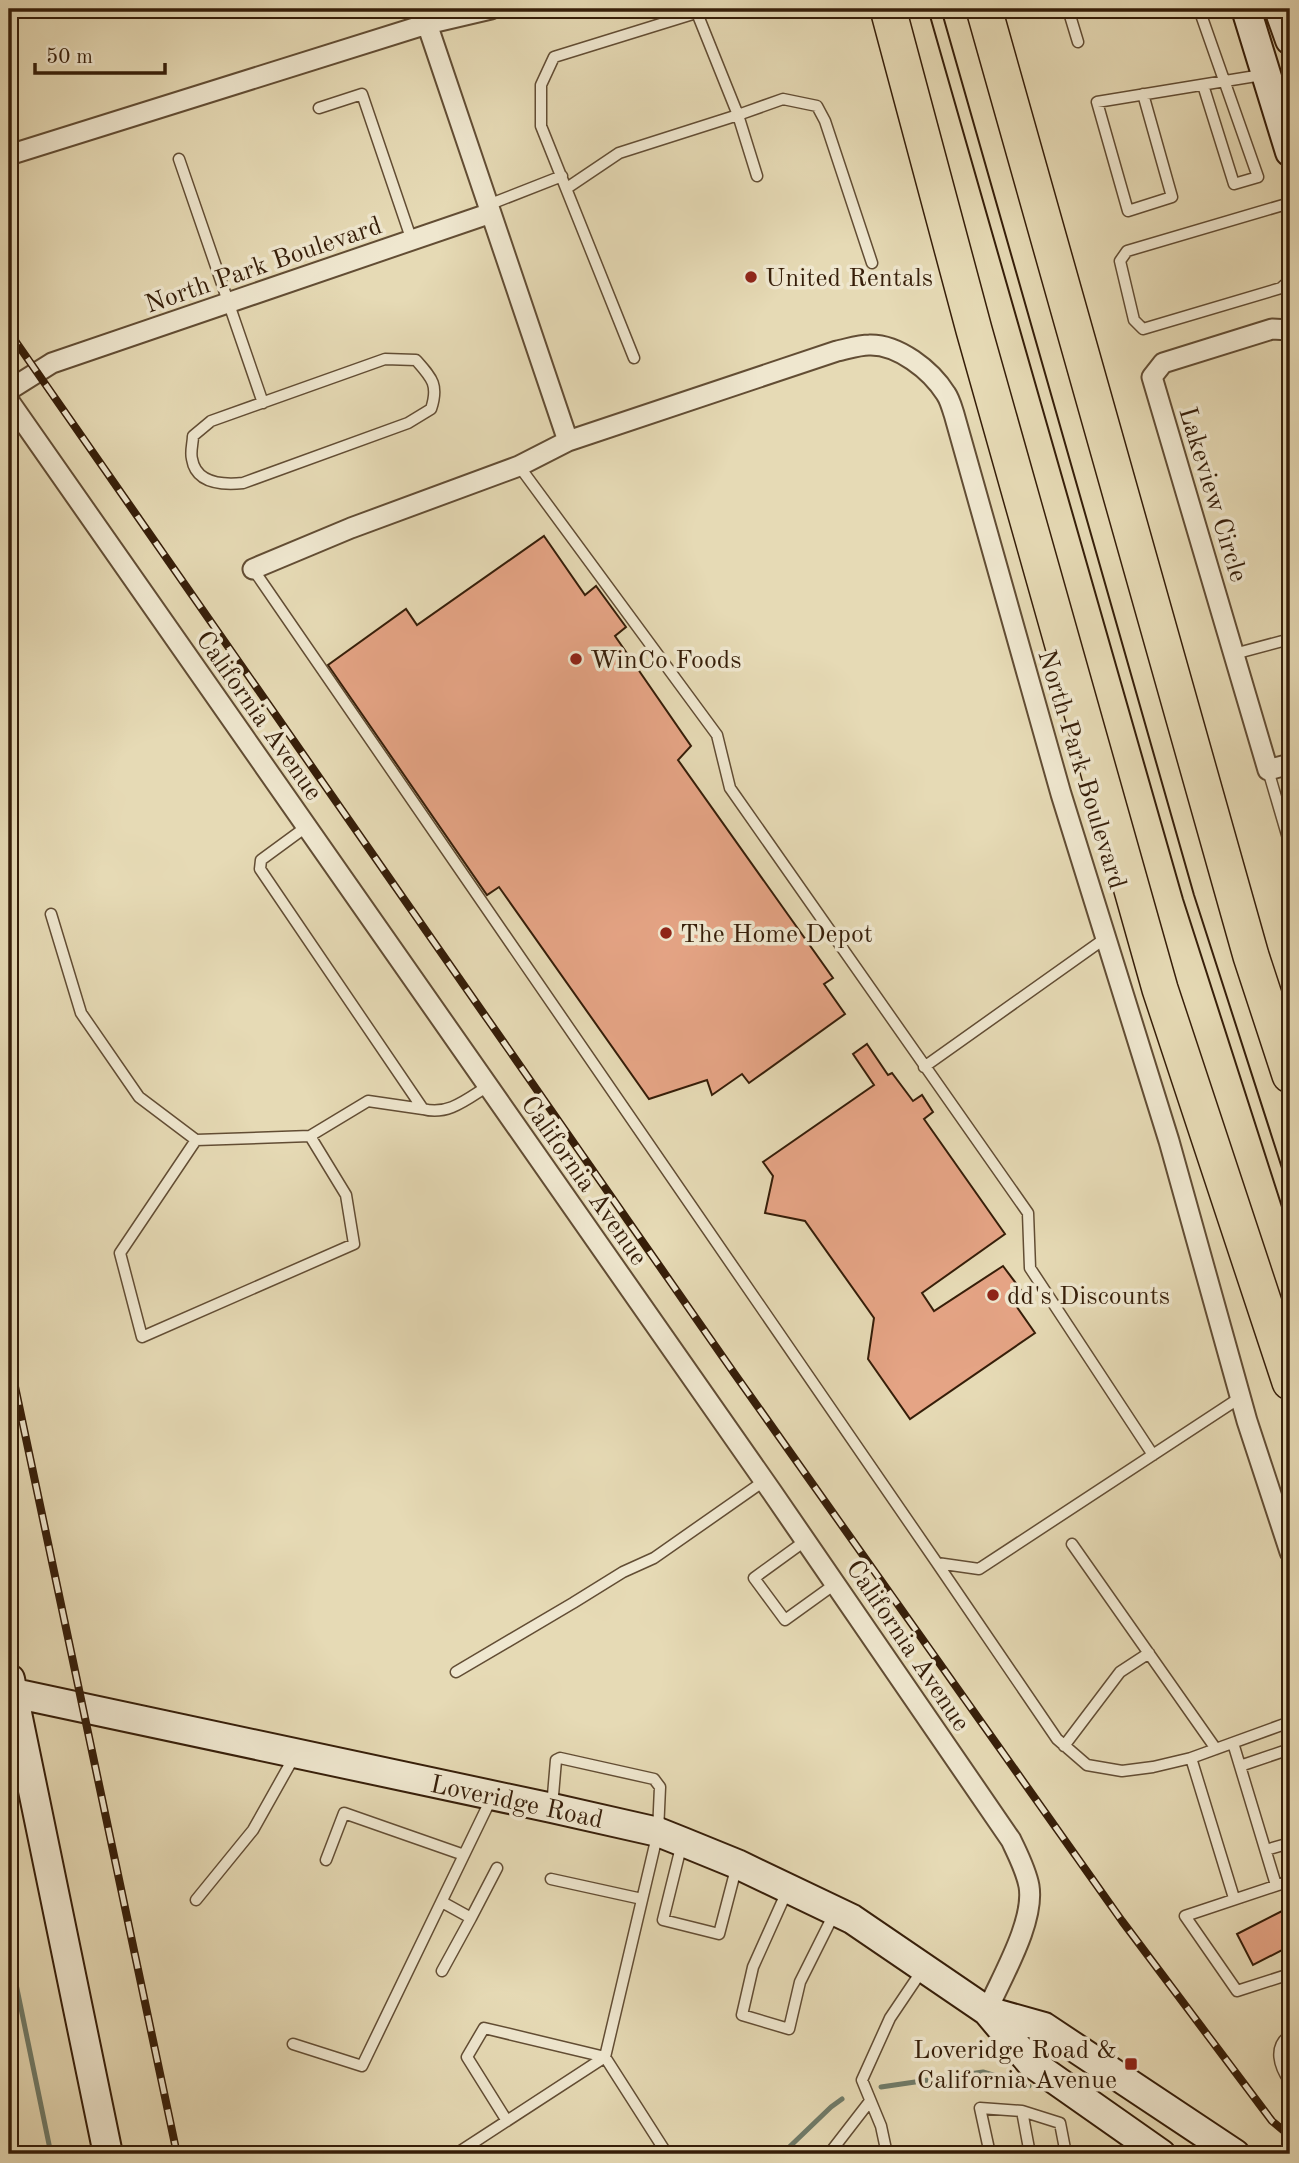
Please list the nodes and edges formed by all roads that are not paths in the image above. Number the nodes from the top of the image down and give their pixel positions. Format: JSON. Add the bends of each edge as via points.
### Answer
{"nodes":[{"id":1,"x":491,"y":9,"type":"edge"},
{"id":2,"x":709,"y":9,"type":"edge"},
{"id":3,"x":888,"y":9,"type":"edge"},
{"id":4,"x":984,"y":9,"type":"edge"},
{"id":5,"x":1068,"y":9,"type":"edge"},
{"id":6,"x":1199,"y":9,"type":"edge"},
{"id":7,"x":1246,"y":9,"type":"edge"},
{"id":8,"x":1279,"y":9,"type":"edge"},
{"id":9,"x":697,"y":13,"type":"junction"},
{"id":10,"x":425,"y":17,"type":"edge"},
{"id":11,"x":1290,"y":40,"type":"edge"},
{"id":12,"x":1078,"y":43,"type":"dead end"},
{"id":13,"x":1266,"y":74,"type":"junction"},
{"id":14,"x":1225,"y":81,"type":"junction"},
{"id":15,"x":1203,"y":85,"type":"junction"},
{"id":16,"x":1143,"y":94,"type":"junction"},
{"id":17,"x":319,"y":108,"type":"dead end"},
{"id":18,"x":738,"y":115,"type":"junction"},
{"id":19,"x":1290,"y":152,"type":"edge"},
{"id":20,"x":9,"y":155,"type":"edge"},
{"id":21,"x":179,"y":159,"type":"dead end"},
{"id":22,"x":562,"y":176,"type":"junction"},
{"id":23,"x":757,"y":176,"type":"dead end"},
{"id":24,"x":567,"y":188,"type":"junction"},
{"id":25,"x":1290,"y":203,"type":"edge"},
{"id":26,"x":490,"y":209,"type":"junction"},
{"id":27,"x":412,"y":241,"type":"junction"},
{"id":28,"x":872,"y":263,"type":"dead end"},
{"id":29,"x":1290,"y":280,"type":"edge"},
{"id":30,"x":229,"y":303,"type":"junction"},
{"id":31,"x":1290,"y":330,"type":"edge"},
{"id":32,"x":634,"y":358,"type":"dead end"},
{"id":33,"x":9,"y":390,"type":"edge"},
{"id":34,"x":9,"y":401,"type":"edge"},
{"id":35,"x":263,"y":403,"type":"junction"},
{"id":36,"x":568,"y":441,"type":"junction"},
{"id":37,"x":519,"y":466,"type":"junction"},
{"id":38,"x":253,"y":569,"type":"joint"},
{"id":39,"x":1290,"y":639,"type":"edge"},
{"id":40,"x":1234,"y":654,"type":"junction"},
{"id":41,"x":1290,"y":764,"type":"edge"},
{"id":42,"x":1269,"y":770,"type":"junction"},
{"id":43,"x":306,"y":827,"type":"junction"},
{"id":44,"x":1290,"y":845,"type":"edge"},
{"id":45,"x":51,"y":914,"type":"dead end"},
{"id":46,"x":1107,"y":937,"type":"junction"},
{"id":47,"x":924,"y":1067,"type":"junction"},
{"id":48,"x":1290,"y":1075,"type":"edge"},
{"id":49,"x":488,"y":1086,"type":"junction"},
{"id":50,"x":423,"y":1109,"type":"junction"},
{"id":51,"x":310,"y":1136,"type":"junction"},
{"id":52,"x":196,"y":1140,"type":"junction"},
{"id":53,"x":1290,"y":1382,"type":"edge"},
{"id":54,"x":1241,"y":1397,"type":"junction"},
{"id":55,"x":1153,"y":1455,"type":"junction"},
{"id":56,"x":764,"y":1481,"type":"junction"},
{"id":57,"x":805,"y":1541,"type":"junction"},
{"id":58,"x":1072,"y":1544,"type":"dead end"},
{"id":59,"x":1290,"y":1552,"type":"edge"},
{"id":60,"x":937,"y":1563,"type":"junction"},
{"id":61,"x":835,"y":1584,"type":"junction"},
{"id":62,"x":1149,"y":1653,"type":"junction"},
{"id":63,"x":457,"y":1672,"type":"dead end"},
{"id":64,"x":10,"y":1686,"type":"edge"},
{"id":65,"x":1290,"y":1722,"type":"edge"},
{"id":66,"x":1233,"y":1743,"type":"junction"},
{"id":67,"x":1064,"y":1745,"type":"junction"},
{"id":68,"x":1216,"y":1749,"type":"junction"},
{"id":69,"x":1290,"y":1749,"type":"edge"},
{"id":70,"x":296,"y":1753,"type":"junction"},
{"id":71,"x":1191,"y":1758,"type":"junction"},
{"id":72,"x":1240,"y":1766,"type":"junction"},
{"id":73,"x":493,"y":1796,"type":"junction"},
{"id":74,"x":552,"y":1808,"type":"junction"},
{"id":75,"x":670,"y":1837,"type":"junction"},
{"id":76,"x":1290,"y":1843,"type":"edge"},
{"id":77,"x":1266,"y":1850,"type":"junction"},
{"id":78,"x":464,"y":1855,"type":"junction"},
{"id":79,"x":326,"y":1860,"type":"dead end"},
{"id":80,"x":737,"y":1864,"type":"junction"},
{"id":81,"x":497,"y":1868,"type":"dead end"},
{"id":82,"x":551,"y":1879,"type":"dead end"},
{"id":83,"x":1290,"y":1881,"type":"edge"},
{"id":84,"x":1276,"y":1885,"type":"junction"},
{"id":85,"x":789,"y":1889,"type":"junction"},
{"id":86,"x":1234,"y":1898,"type":"junction"},
{"id":87,"x":196,"y":1899,"type":"dead end"},
{"id":88,"x":642,"y":1899,"type":"junction"},
{"id":89,"x":442,"y":1902,"type":"junction"},
{"id":90,"x":835,"y":1911,"type":"junction"},
{"id":91,"x":471,"y":1917,"type":"junction"},
{"id":92,"x":923,"y":1968,"type":"junction"},
{"id":93,"x":442,"y":1971,"type":"dead end"},
{"id":94,"x":1290,"y":1974,"type":"edge"},
{"id":95,"x":987,"y":2011,"type":"junction"},
{"id":96,"x":1290,"y":2035,"type":"edge"},
{"id":97,"x":1290,"y":2043,"type":"edge"},
{"id":98,"x":293,"y":2044,"type":"dead end"},
{"id":99,"x":605,"y":2057,"type":"junction"},
{"id":100,"x":1290,"y":2065,"type":"edge"},
{"id":101,"x":1290,"y":2082,"type":"edge"},
{"id":102,"x":870,"y":2101,"type":"junction"},
{"id":103,"x":1022,"y":2111,"type":"junction"},
{"id":104,"x":507,"y":2121,"type":"junction"},
{"id":105,"x":108,"y":2154,"type":"edge"},
{"id":106,"x":456,"y":2154,"type":"edge"},
{"id":107,"x":667,"y":2154,"type":"edge"},
{"id":108,"x":829,"y":2154,"type":"edge"},
{"id":109,"x":887,"y":2154,"type":"edge"},
{"id":110,"x":990,"y":2154,"type":"edge"},
{"id":111,"x":1030,"y":2154,"type":"edge"},
{"id":112,"x":1066,"y":2154,"type":"edge"},
{"id":113,"x":1161,"y":2154,"type":"edge"},
{"id":114,"x":1235,"y":2154,"type":"edge"}],
"edges":[{"from":1,"to":10,"type":"street"},
{"from":2,"to":9,"type":"lane"},
{"from":3,"to":53,"type":"highway","via":[[1160,989]]},
{"from":4,"to":48,"type":"highway","via":[[1251,956]]},
{"from":5,"to":12,"type":"lane"},
{"from":6,"to":14,"type":"lane"},
{"from":7,"to":13,"type":"main road"},
{"from":8,"to":11,"type":"main road"},
{"from":9,"to":18,"type":"lane"},
{"from":9,"to":22,"type":"lane","via":[[554,57],[541,85],[541,126]]},
{"from":10,"to":20,"type":"street"},
{"from":10,"to":26,"type":"street"},
{"from":13,"to":14,"type":"lane"},
{"from":13,"to":19,"type":"main road"},
{"from":14,"to":15,"type":"lane"},
{"from":14,"to":15,"type":"lane","via":[[1258,177],[1234,184]]},
{"from":15,"to":16,"type":"lane"},
{"from":16,"to":16,"type":"lane","via":[[1097,102],[1128,211],[1172,197]]},
{"from":17,"to":27,"type":"lane","via":[[362,94]]},
{"from":18,"to":23,"type":"lane"},
{"from":18,"to":24,"type":"lane","via":[[619,153]]},
{"from":18,"to":28,"type":"lane","via":[[783,99],[817,106]]},
{"from":21,"to":30,"type":"lane"},
{"from":22,"to":24,"type":"lane"},
{"from":22,"to":26,"type":"lane"},
{"from":24,"to":32,"type":"lane"},
{"from":25,"to":29,"type":"lane","via":[[1127,251],[1120,261],[1134,320],[1143,329],[1281,288]]},
{"from":26,"to":27,"type":"street","name":"North Park Boulevard"},
{"from":26,"to":36,"type":"street"},
{"from":27,"to":30,"type":"street","name":"North Park Boulevard"},
{"from":30,"to":33,"type":"street","name":"North Park Boulevard","via":[[52,363]]},
{"from":30,"to":35,"type":"lane"},
{"from":31,"to":40,"type":"street","name":"Lakeview Circle","via":[[1272,329],[1188,354],[1163,363],[1152,377]]},
{"from":34,"to":43,"type":"street","name":"California Avenue"},
{"from":35,"to":35,"type":"lane","via":[[211,421],[193,436],[192,460],[204,478],[224,485],[243,483],[408,423],[431,409],[436,393],[430,375],[416,360],[385,359]]},
{"from":36,"to":37,"type":"street","name":"North Park Boulevard"},
{"from":36,"to":46,"type":"street","name":"North Park Boulevard","via":[[837,351],[871,344],[910,358],[926,371],[946,394],[954,414],[1061,794]]},
{"from":37,"to":38,"type":"street","name":"North Park Boulevard"},
{"from":37,"to":47,"type":"lane","via":[[717,735],[730,788]]},
{"from":38,"to":60,"type":"lane"},
{"from":39,"to":40,"type":"lane"},
{"from":40,"to":42,"type":"street","name":"Lakeview Circle"},
{"from":41,"to":42,"type":"street"},
{"from":42,"to":44,"type":"lane","name":"Lakeview Circle"},
{"from":43,"to":49,"type":"street","name":"California Avenue"},
{"from":43,"to":50,"type":"lane","via":[[261,860],[260,869]]},
{"from":45,"to":52,"type":"lane","via":[[81,1013],[139,1097]]},
{"from":46,"to":47,"type":"lane"},
{"from":46,"to":54,"type":"street","name":"North Park Boulevard"},
{"from":47,"to":55,"type":"lane","via":[[1028,1213],[1030,1268]]},
{"from":49,"to":50,"type":"lane","via":[[437,1113]]},
{"from":49,"to":56,"type":"street","name":"California Avenue"},
{"from":50,"to":51,"type":"lane","via":[[368,1101]]},
{"from":51,"to":52,"type":"lane"},
{"from":51,"to":52,"type":"lane","via":[[346,1195],[354,1244],[142,1337],[120,1253]]},
{"from":54,"to":55,"type":"lane"},
{"from":54,"to":59,"type":"street","name":"North Park Boulevard"},
{"from":55,"to":60,"type":"lane","via":[[979,1569]]},
{"from":56,"to":57,"type":"street","name":"California Avenue"},
{"from":56,"to":63,"type":"lane","via":[[654,1558],[622,1572]]},
{"from":57,"to":61,"type":"street","name":"California Avenue"},
{"from":57,"to":61,"type":"lane","via":[[754,1578],[785,1620]]},
{"from":58,"to":62,"type":"lane"},
{"from":60,"to":67,"type":"lane"},
{"from":61,"to":95,"type":"street","name":"California Avenue","via":[[1011,1840],[1023,1866],[1029,1906]]},
{"from":62,"to":67,"type":"lane","via":[[1119,1672]]},
{"from":62,"to":68,"type":"lane"},
{"from":64,"to":70,"type":"main road","name":"Loveridge Road"},
{"from":64,"to":105,"type":"main road"},
{"from":65,"to":66,"type":"lane"},
{"from":66,"to":68,"type":"lane"},
{"from":66,"to":72,"type":"lane"},
{"from":67,"to":71,"type":"lane","via":[[1087,1765],[1122,1771]]},
{"from":68,"to":71,"type":"lane"},
{"from":69,"to":72,"type":"lane"},
{"from":70,"to":73,"type":"main road","name":"Loveridge Road"},
{"from":70,"to":87,"type":"lane","via":[[253,1830]]},
{"from":71,"to":86,"type":"lane"},
{"from":72,"to":77,"type":"lane"},
{"from":73,"to":74,"type":"main road","name":"Loveridge Road"},
{"from":73,"to":78,"type":"lane"},
{"from":74,"to":75,"type":"main road","name":"Loveridge Road"},
{"from":74,"to":75,"type":"lane","via":[[556,1760],[592,1764],[658,1782]]},
{"from":75,"to":80,"type":"main road","name":"Loveridge Road"},
{"from":75,"to":80,"type":"lane","via":[[663,1920],[719,1934]]},
{"from":75,"to":88,"type":"lane"},
{"from":76,"to":77,"type":"lane"},
{"from":77,"to":84,"type":"lane"},
{"from":78,"to":79,"type":"lane","via":[[344,1813]]},
{"from":78,"to":89,"type":"lane"},
{"from":80,"to":85,"type":"main road","name":"Loveridge Road"},
{"from":81,"to":91,"type":"lane"},
{"from":82,"to":88,"type":"lane"},
{"from":83,"to":84,"type":"lane"},
{"from":84,"to":86,"type":"lane"},
{"from":85,"to":90,"type":"main road","name":"Loveridge Road"},
{"from":85,"to":90,"type":"lane","via":[[753,1966],[742,2015],[789,2028],[800,1982]]},
{"from":86,"to":94,"type":"lane","via":[[1185,1916],[1237,1991]]},
{"from":88,"to":99,"type":"lane"},
{"from":89,"to":91,"type":"lane"},
{"from":89,"to":98,"type":"lane","via":[[362,2066]]},
{"from":90,"to":92,"type":"main road","name":"Loveridge Road"},
{"from":91,"to":93,"type":"lane"},
{"from":92,"to":95,"type":"main road","name":"Loveridge Road"},
{"from":92,"to":102,"type":"lane","via":[[890,2018],[862,2080]]},
{"from":95,"to":113,"type":"main road","name":"Loveridge Road","via":[[1030,2062],[1133,2141]]},
{"from":95,"to":114,"type":"main road","name":"Loveridge Road","via":[[1044,2027]]},
{"from":96,"to":101,"type":"lane","via":[[1279,2049]]},
{"from":97,"to":100,"type":"lane"},
{"from":99,"to":104,"type":"lane"},
{"from":99,"to":104,"type":"lane","via":[[484,2028],[467,2057]]},
{"from":99,"to":107,"type":"lane"},
{"from":102,"to":108,"type":"lane"},
{"from":102,"to":109,"type":"lane"},
{"from":103,"to":110,"type":"lane","via":[[980,2108]]},
{"from":103,"to":111,"type":"lane"},
{"from":103,"to":112,"type":"lane","via":[[1060,2123]]},
{"from":104,"to":106,"type":"lane"}]}
